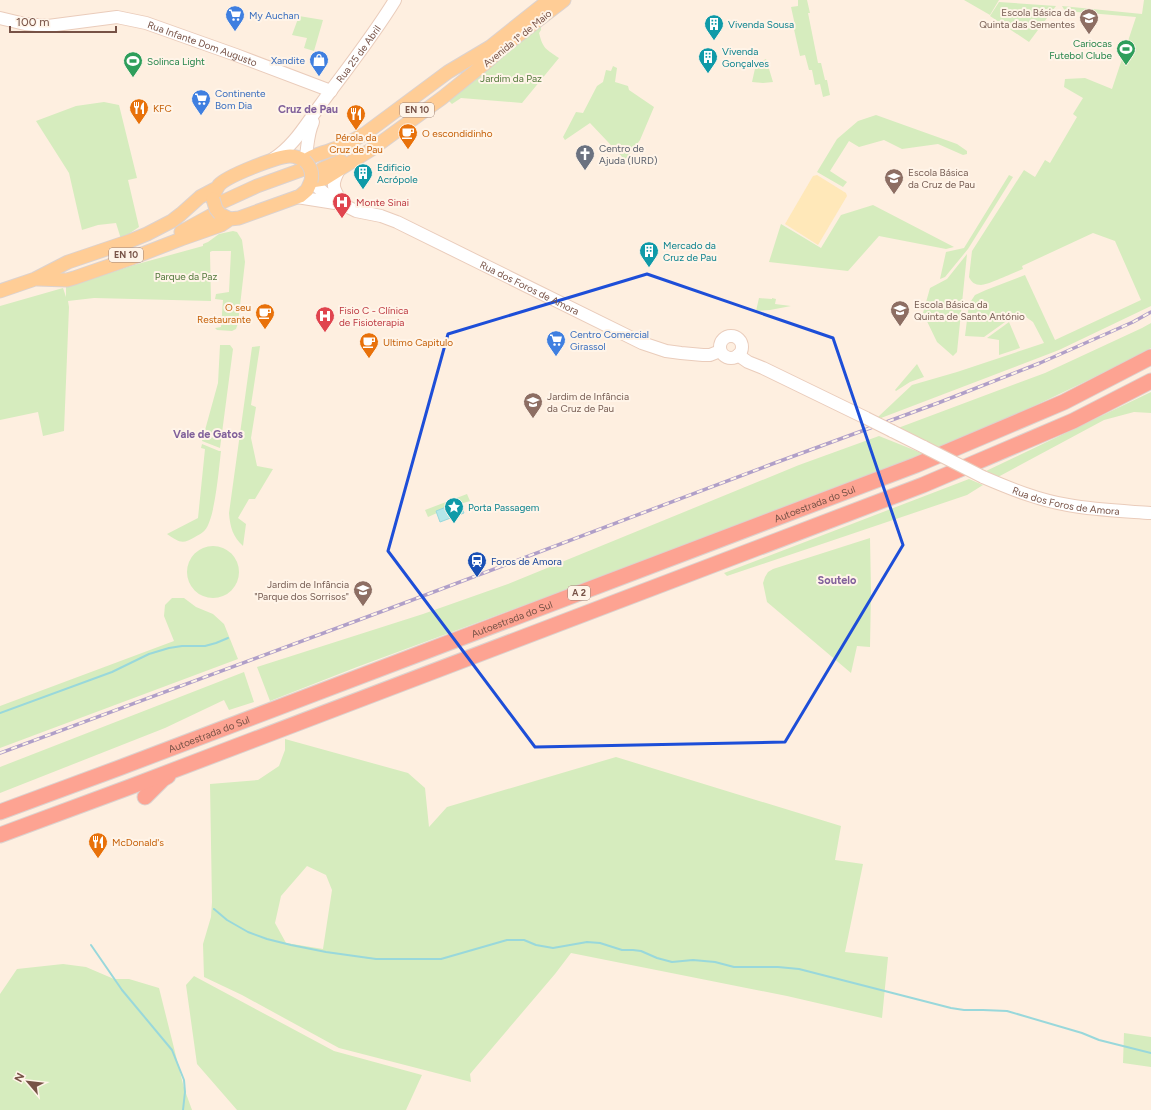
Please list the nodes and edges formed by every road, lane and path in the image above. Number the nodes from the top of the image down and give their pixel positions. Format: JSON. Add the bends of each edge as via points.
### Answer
{"nodes":[{"id":1,"x":395,"y":0,"type":"edge"},
{"id":2,"x":549,"y":0,"type":"edge"},
{"id":3,"x":564,"y":0,"type":"edge"},
{"id":4,"x":0,"y":18,"type":"edge"},
{"id":5,"x":507,"y":44,"type":"junction"},
{"id":6,"x":490,"y":47,"type":"junction"},
{"id":7,"x":330,"y":91,"type":"junction"},
{"id":8,"x":320,"y":106,"type":"junction"},
{"id":9,"x":308,"y":135,"type":"junction"},
{"id":10,"x":329,"y":151,"type":"junction"},
{"id":11,"x":272,"y":160,"type":"junction"},
{"id":12,"x":339,"y":170,"type":"junction"},
{"id":13,"x":306,"y":171,"type":"junction"},
{"id":14,"x":297,"y":197,"type":"junction"},
{"id":15,"x":342,"y":204,"type":"junction"},
{"id":16,"x":218,"y":207,"type":"junction"},
{"id":17,"x":35,"y":279,"type":"junction"},
{"id":18,"x":0,"y":291,"type":"edge"},
{"id":19,"x":720,"y":351,"type":"junction"},
{"id":20,"x":738,"y":355,"type":"junction"},
{"id":21,"x":1151,"y":357,"type":"edge"},
{"id":22,"x":1151,"y":381,"type":"edge"},
{"id":23,"x":1151,"y":512,"type":"edge"},
{"id":24,"x":192,"y":763,"type":"junction"},
{"id":25,"x":145,"y":797,"type":"dead end"},
{"id":26,"x":0,"y":812,"type":"edge"},
{"id":27,"x":0,"y":835,"type":"edge"}],
"edges":[{"from":1,"to":7,"type":"main road","name":"Rua 25 de Abril"},
{"from":2,"to":6,"type":"main road","name":"Avenida 1º de Maio","number":"EN 10"},
{"from":3,"to":5,"type":"main road","name":"Avenida 1º de Maio","number":"EN 10"},
{"from":4,"to":7,"type":"main road","name":"Rua Infante Dom Augusto","via":[[48,26],[117,17],[146,23]]},
{"from":5,"to":6,"type":"main road","number":"EN 10","via":[[372,144],[352,156],[321,166],[369,137]]},
{"from":5,"to":12,"type":"main road","name":"Avenida 1º de Maio","number":"EN 10","via":[[415,118]]},
{"from":6,"to":10,"type":"main road","name":"Avenida 1º de Maio","number":"EN 10","via":[[448,72],[366,133]]},
{"from":7,"to":8,"type":"main road","name":"Rua 25 de Abril"},
{"from":8,"to":9,"type":"main road","name":"Rua 25 de Abril"},
{"from":8,"to":11,"type":"main road","name":"Rua 25 de Abril","via":[[285,151]]},
{"from":9,"to":10,"type":"main road","via":[[314,146]]},
{"from":9,"to":13,"type":"main road","name":"Rua 25 de Abril"},
{"from":10,"to":13,"type":"main road","name":"Avenida 1º de Maio","number":"EN 10","via":[[313,156]]},
{"from":11,"to":13,"type":"main road","number":"EN 10","via":[[296,157]]},
{"from":11,"to":16,"type":"main road","number":"EN 10","via":[[221,183]]},
{"from":12,"to":13,"type":"main road","name":"Avenida 1º de Maio","number":"EN 10","via":[[324,179]]},
{"from":12,"to":15,"type":"main road","via":[[333,185]]},
{"from":13,"to":14,"type":"main road","number":"EN 10","via":[[307,190]]},
{"from":13,"to":15,"type":"main road","name":"Rua dos Foros de Amora","via":[[323,192]]},
{"from":13,"to":16,"type":"main road","number":"EN 10"},
{"from":14,"to":15,"type":"main road","name":"Rua dos Foros de Amora"},
{"from":14,"to":16,"type":"main road","number":"EN 10","via":[[239,218]]},
{"from":15,"to":19,"type":"main road","name":"Rua dos Foros de Amora","via":[[356,211],[397,222],[642,343],[686,354],[710,355]]},
{"from":16,"to":17,"type":"main road","number":"EN 10","via":[[165,240],[146,248],[72,272]]},
{"from":16,"to":17,"type":"main road","number":"EN 10","via":[[200,197],[172,221],[152,232],[68,262]]},
{"from":16,"to":17,"type":"main road","number":"EN 10","via":[[221,225],[74,278]]},
{"from":17,"to":18,"type":"main road","number":"EN 10"},
{"from":19,"to":20,"type":"main road","via":[[728,358]]},
{"from":19,"to":20,"type":"main road","via":[[722,340],[731,336],[738,338],[741,344]]},
{"from":20,"to":23,"type":"main road","name":"Rua dos Foros de Amora","bridge":true,"via":[[1021,493],[1067,505]]},
{"from":21,"to":26,"type":"highway","name":"Autoestrada do Sul","number":"A 2","via":[[1064,402],[916,465]]},
{"from":22,"to":24,"type":"highway","name":"Autoestrada do Sul","number":"A 2","via":[[1073,421],[923,484]]},
{"from":24,"to":25,"type":"highway","via":[[163,779]]},
{"from":24,"to":27,"type":"highway","name":"Autoestrada do Sul","number":"A 2"}]}
